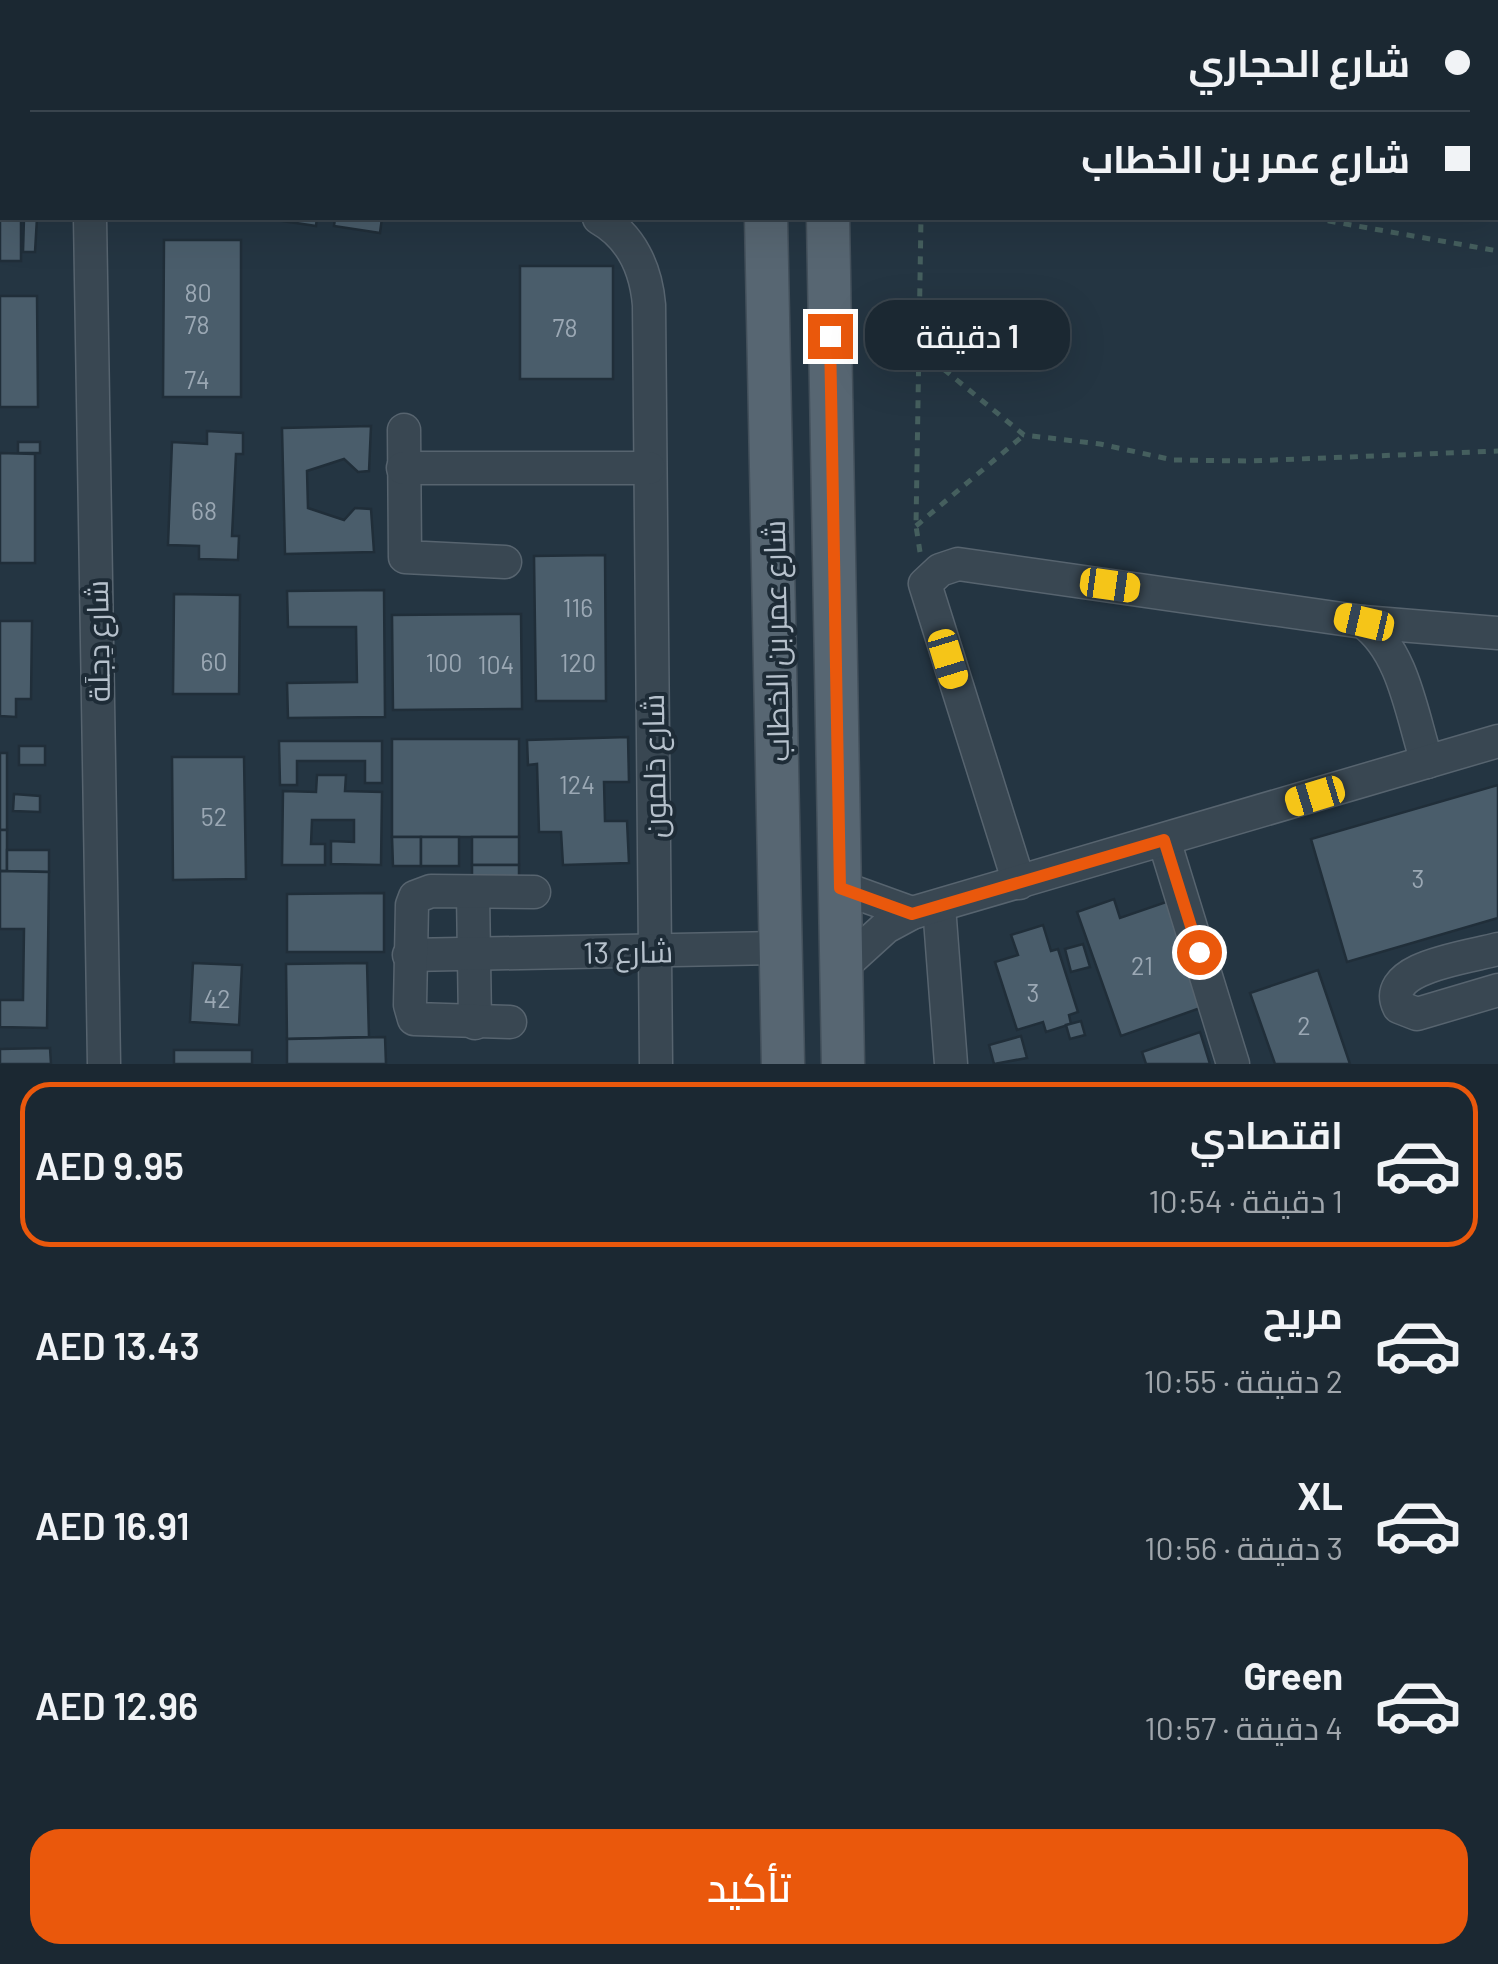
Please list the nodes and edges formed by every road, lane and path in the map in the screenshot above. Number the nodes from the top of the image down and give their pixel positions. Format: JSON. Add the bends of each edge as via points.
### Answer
{"nodes":[{"id":1,"x":90,"y":220,"type":"edge"},
{"id":2,"x":602,"y":220,"type":"edge"},
{"id":3,"x":766,"y":220,"type":"edge"},
{"id":4,"x":828,"y":220,"type":"edge"},
{"id":5,"x":921,"y":220,"type":"edge"},
{"id":6,"x":1323,"y":220,"type":"edge"},
{"id":7,"x":1498,"y":252,"type":"edge"},
{"id":8,"x":919,"y":349,"type":"junction"},
{"id":9,"x":404,"y":430,"type":"dead end"},
{"id":10,"x":1024,"y":435,"type":"junction"},
{"id":11,"x":1498,"y":452,"type":"edge"},
{"id":12,"x":403,"y":468,"type":"junction"},
{"id":13,"x":650,"y":468,"type":"junction"},
{"id":14,"x":916,"y":526,"type":"junction"},
{"id":15,"x":505,"y":562,"type":"dead end"},
{"id":16,"x":925,"y":584,"type":"junction"},
{"id":17,"x":1364,"y":622,"type":"junction"},
{"id":18,"x":1498,"y":632,"type":"edge"},
{"id":19,"x":1498,"y":741,"type":"edge"},
{"id":20,"x":1428,"y":762,"type":"junction"},
{"id":21,"x":1164,"y":840,"type":"junction"},
{"id":22,"x":1019,"y":883,"type":"junction"},
{"id":23,"x":840,"y":888,"type":"junction"},
{"id":24,"x":474,"y":892,"type":"junction"},
{"id":25,"x":534,"y":892,"type":"dead end"},
{"id":26,"x":926,"y":910,"type":"junction"},
{"id":27,"x":782,"y":948,"type":"junction"},
{"id":28,"x":1498,"y":949,"type":"edge"},
{"id":29,"x":656,"y":950,"type":"junction"},
{"id":30,"x":474,"y":954,"type":"junction"},
{"id":31,"x":410,"y":955,"type":"junction"},
{"id":32,"x":842,"y":967,"type":"junction"},
{"id":33,"x":1498,"y":990,"type":"edge"},
{"id":34,"x":510,"y":1022,"type":"dead end"},
{"id":35,"x":475,"y":1023,"type":"junction"},
{"id":36,"x":104,"y":1064,"type":"edge"},
{"id":37,"x":656,"y":1064,"type":"edge"},
{"id":38,"x":784,"y":1064,"type":"edge"},
{"id":39,"x":844,"y":1064,"type":"edge"},
{"id":40,"x":951,"y":1064,"type":"edge"},
{"id":41,"x":1233,"y":1064,"type":"edge"}],
"edges":[{"from":1,"to":36,"type":"street","name":"شارع دِجلَة"},
{"from":2,"to":13,"type":"street","name":"شارع دَلمون","via":[[621,233],[647,280]]},
{"from":3,"to":27,"type":"main road","name":"شارع عمر بن الخطاب"},
{"from":4,"to":23,"type":"main road","name":"شارع عمر بن الخطاب"},
{"from":5,"to":8,"type":"path"},
{"from":6,"to":7,"type":"path"},
{"from":8,"to":10,"type":"path"},
{"from":8,"to":14,"type":"path"},
{"from":9,"to":12,"type":"street"},
{"from":10,"to":11,"type":"path","via":[[1174,460]]},
{"from":10,"to":14,"type":"path"},
{"from":12,"to":13,"type":"street"},
{"from":12,"to":15,"type":"street","via":[[405,557]]},
{"from":13,"to":29,"type":"street","name":"شارع دَلمون"},
{"from":14,"to":16,"type":"path"},
{"from":16,"to":17,"type":"street","via":[[958,564]]},
{"from":16,"to":22,"type":"street"},
{"from":17,"to":18,"type":"street"},
{"from":17,"to":20,"type":"street","via":[[1391,652]]},
{"from":19,"to":20,"type":"street"},
{"from":20,"to":21,"type":"street"},
{"from":21,"to":22,"type":"street"},
{"from":21,"to":41,"type":"street"},
{"from":22,"to":26,"type":"street"},
{"from":23,"to":26,"type":"street"},
{"from":23,"to":32,"type":"main road","name":"شارع عمر بن الخطاب"},
{"from":24,"to":25,"type":"street"},
{"from":24,"to":30,"type":"street"},
{"from":24,"to":31,"type":"street","via":[[415,897]]},
{"from":26,"to":32,"type":"street","via":[[886,927]]},
{"from":26,"to":40,"type":"street"},
{"from":27,"to":29,"type":"street","name":"شارع 13"},
{"from":27,"to":38,"type":"main road","name":"شارع عمر بن الخطاب"},
{"from":28,"to":33,"type":"street","via":[[1410,973],[1394,995],[1399,1007],[1417,1014]]},
{"from":29,"to":30,"type":"street","name":"شارع 13"},
{"from":29,"to":37,"type":"street","name":"شارع دَلمون"},
{"from":30,"to":31,"type":"street","name":"شارع 13"},
{"from":30,"to":35,"type":"street"},
{"from":31,"to":35,"type":"street","via":[[414,1019]]},
{"from":32,"to":39,"type":"main road","name":"شارع عمر بن الخطاب"},
{"from":34,"to":35,"type":"street"}]}
